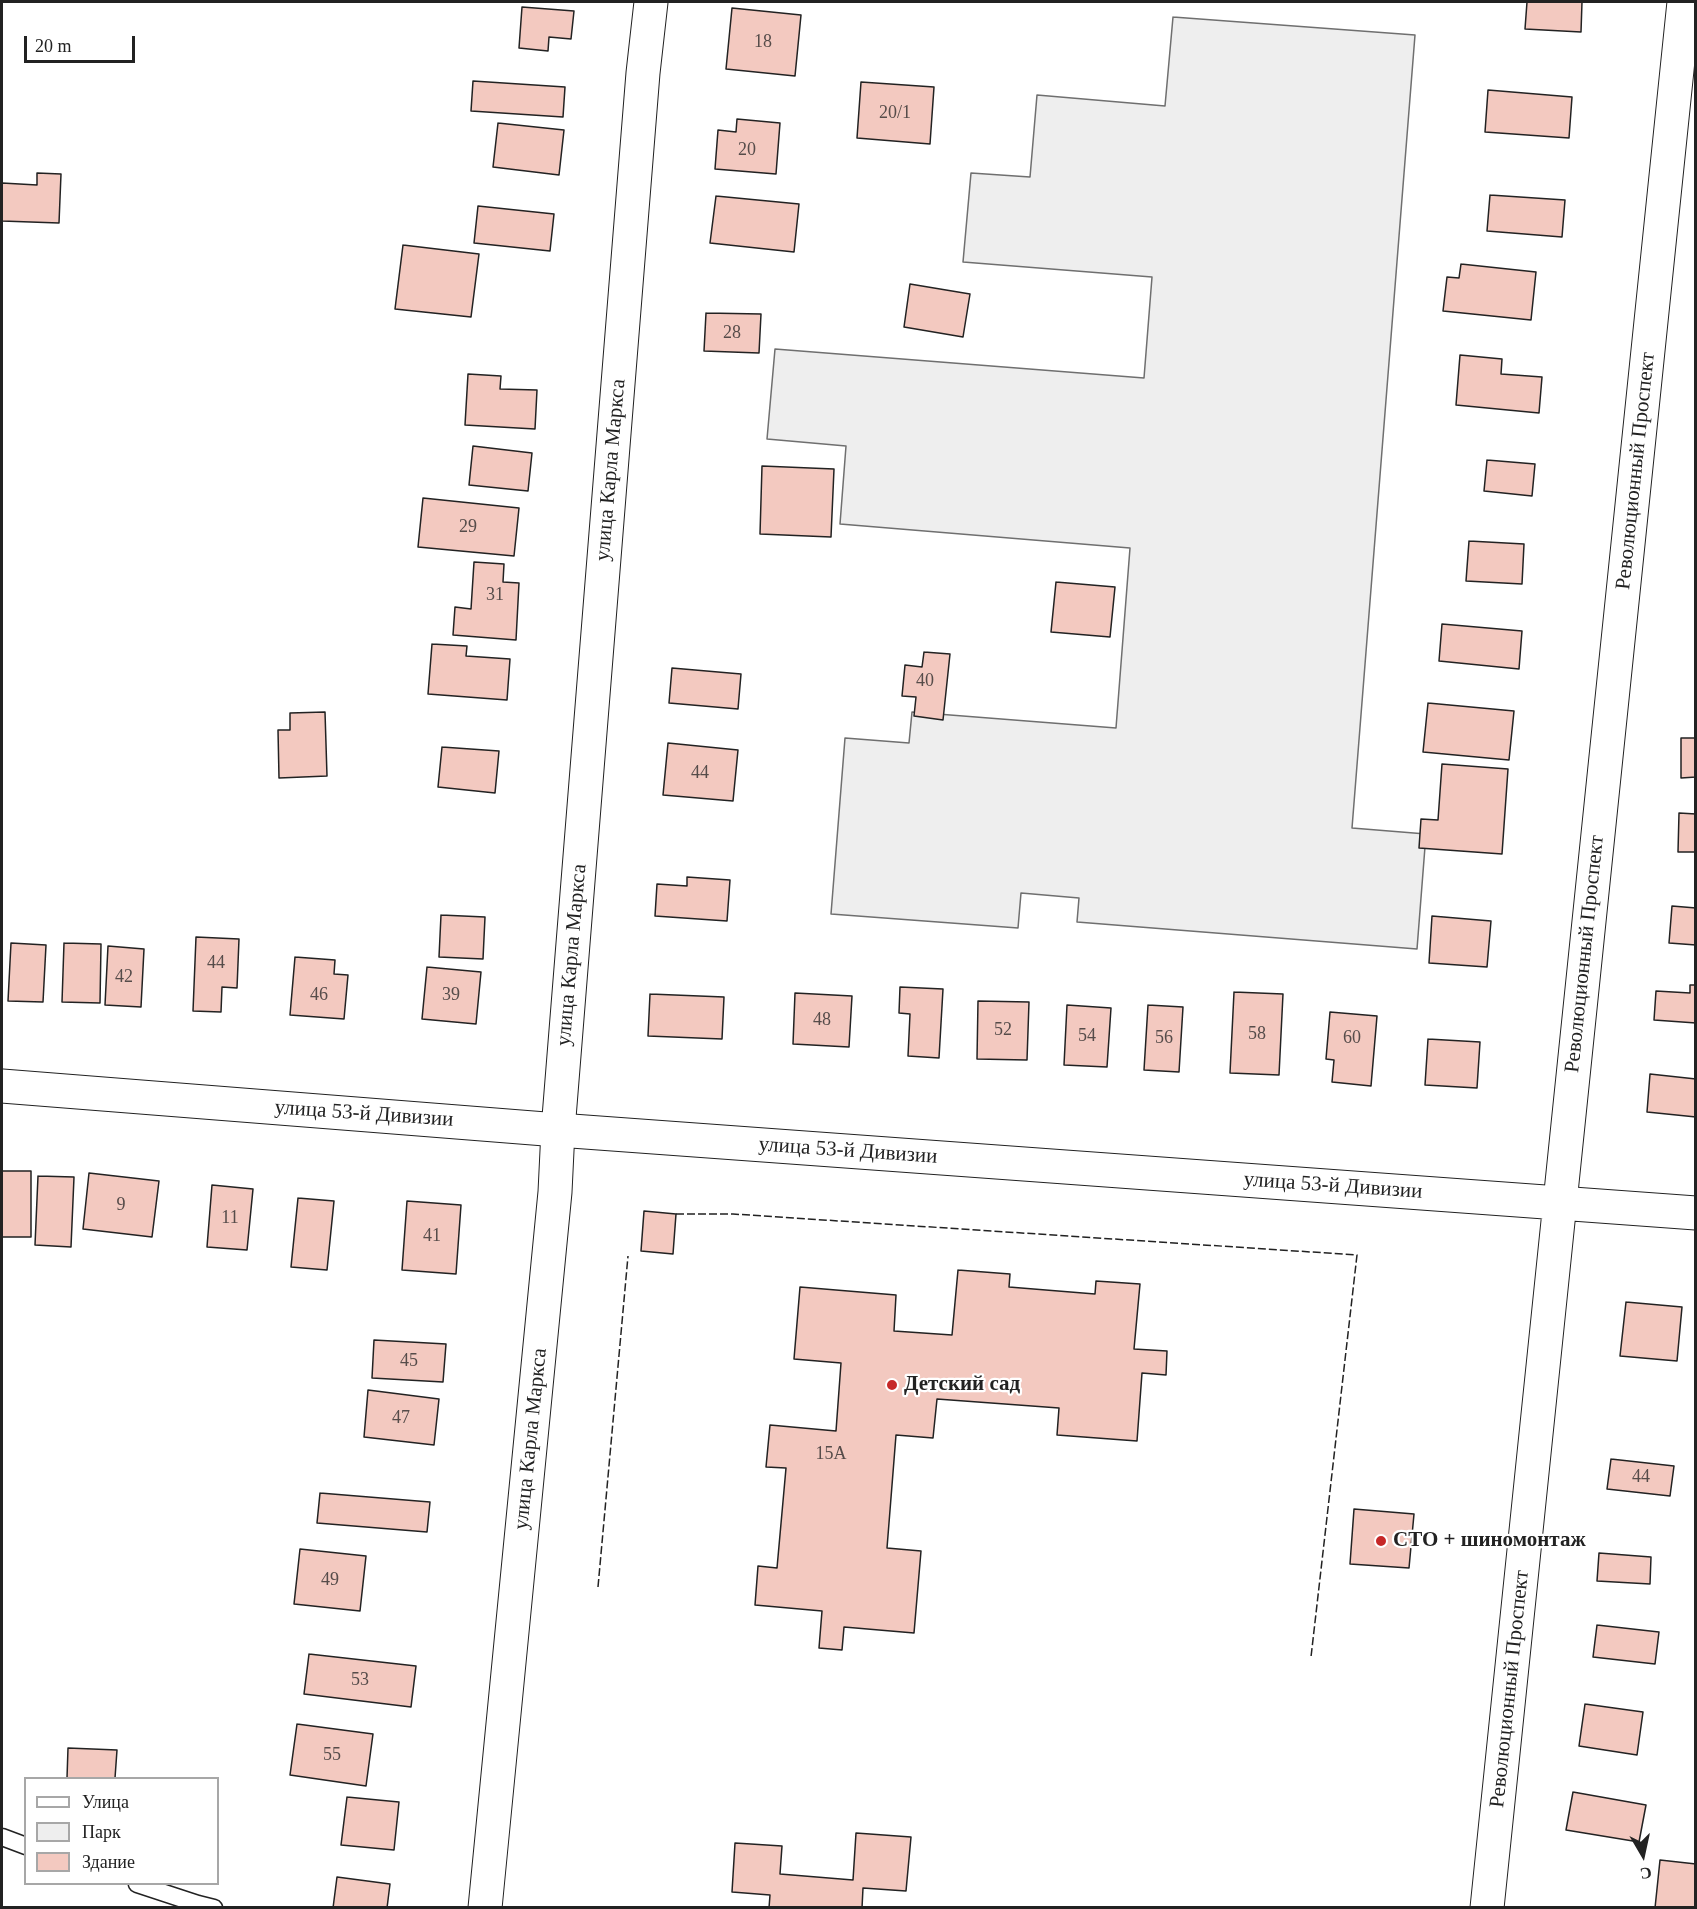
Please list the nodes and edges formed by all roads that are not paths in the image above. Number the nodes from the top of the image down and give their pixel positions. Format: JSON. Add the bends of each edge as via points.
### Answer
{"nodes":[{"id":1,"x":651,"y":2,"type":"edge"},
{"id":2,"x":1684,"y":2,"type":"edge"},
{"id":3,"x":2,"y":1086,"type":"edge"},
{"id":4,"x":558,"y":1130,"type":"junction"},
{"id":5,"x":1560,"y":1202,"type":"junction"},
{"id":6,"x":1695,"y":1212,"type":"edge"},
{"id":7,"x":2,"y":1837,"type":"edge"},
{"id":8,"x":24,"y":1844,"type":"edge"},
{"id":9,"x":140,"y":1885,"type":"edge"},
{"id":10,"x":214,"y":1908,"type":"edge"},
{"id":11,"x":485,"y":1908,"type":"edge"},
{"id":12,"x":1487,"y":1908,"type":"edge"}],
"edges":[{"from":1,"to":4,"type":"street","name":"улица Карла Маркса"},
{"from":2,"to":5,"type":"street","name":"Революционный Проспект"},
{"from":3,"to":4,"type":"street","name":"улица 53-й Дивизии"},
{"from":4,"to":5,"type":"street","name":"улица 53-й Дивизии"},
{"from":4,"to":11,"type":"street","name":"улица Карла Маркса"},
{"from":5,"to":6,"type":"street","name":"улица 53-й Дивизии"},
{"from":5,"to":12,"type":"street","name":"Революционный Проспект"},
{"from":7,"to":8,"type":"lane"},
{"from":9,"to":10,"type":"lane"}]}
